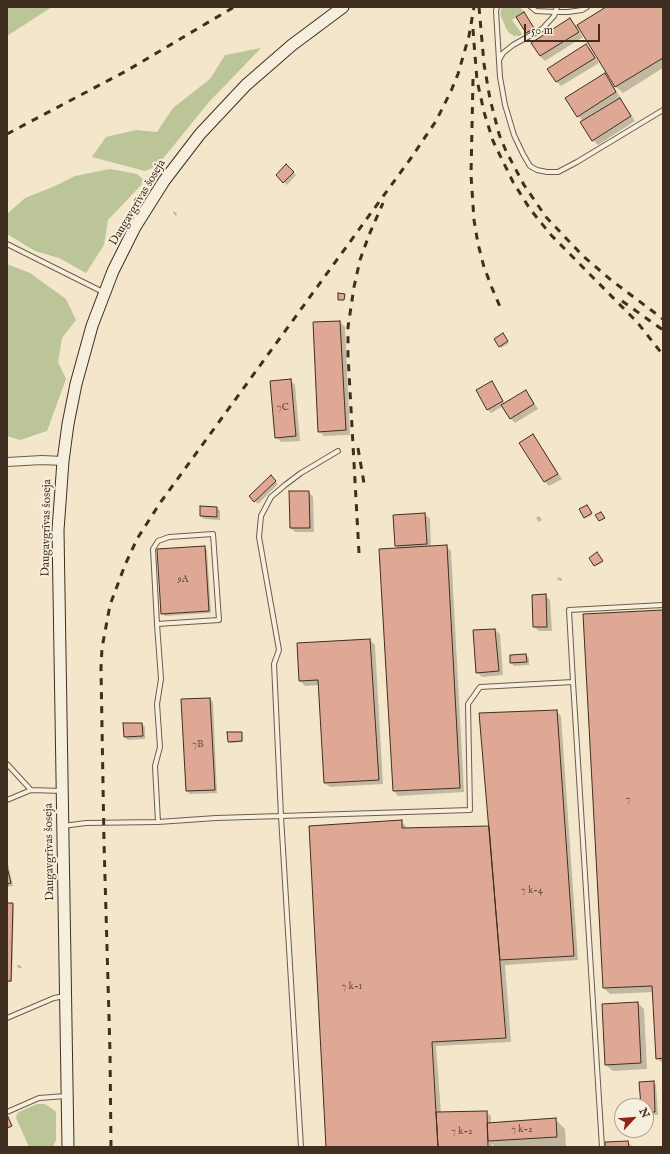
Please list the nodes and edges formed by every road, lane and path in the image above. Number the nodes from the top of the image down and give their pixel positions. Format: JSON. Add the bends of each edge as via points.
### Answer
{"nodes":[{"id":1,"x":343,"y":7,"type":"edge"},
{"id":2,"x":497,"y":7,"type":"edge"},
{"id":3,"x":531,"y":7,"type":"edge"},
{"id":4,"x":557,"y":7,"type":"edge"},
{"id":5,"x":587,"y":7,"type":"edge"},
{"id":6,"x":555,"y":12,"type":"junction"},
{"id":7,"x":499,"y":60,"type":"junction"},
{"id":8,"x":663,"y":110,"type":"edge"},
{"id":9,"x":7,"y":244,"type":"edge"},
{"id":10,"x":104,"y":293,"type":"junction"},
{"id":11,"x":338,"y":451,"type":"dead end"},
{"id":12,"x":63,"y":461,"type":"junction"},
{"id":13,"x":7,"y":462,"type":"edge"},
{"id":14,"x":663,"y":604,"type":"edge"},
{"id":15,"x":157,"y":624,"type":"junction"},
{"id":16,"x":573,"y":682,"type":"junction"},
{"id":17,"x":7,"y":765,"type":"edge"},
{"id":18,"x":32,"y":790,"type":"junction"},
{"id":19,"x":62,"y":791,"type":"junction"},
{"id":20,"x":7,"y":800,"type":"edge"},
{"id":21,"x":282,"y":816,"type":"junction"},
{"id":22,"x":158,"y":822,"type":"junction"},
{"id":23,"x":63,"y":826,"type":"junction"},
{"id":24,"x":65,"y":996,"type":"junction"},
{"id":25,"x":7,"y":1018,"type":"edge"},
{"id":26,"x":67,"y":1096,"type":"junction"},
{"id":27,"x":7,"y":1112,"type":"edge"},
{"id":28,"x":68,"y":1147,"type":"edge"},
{"id":29,"x":301,"y":1147,"type":"edge"},
{"id":30,"x":602,"y":1147,"type":"edge"}],
"edges":[{"from":1,"to":10,"type":"main road","name":"Daugavgrīvas šoseja","via":[[260,71],[200,134],[168,175],[143,214]]},
{"from":2,"to":7,"type":"lane"},
{"from":3,"to":6,"type":"lane","via":[[536,11]]},
{"from":4,"to":6,"type":"lane"},
{"from":5,"to":6,"type":"lane","via":[[582,10]]},
{"from":6,"to":7,"type":"lane","via":[[542,29],[513,45]]},
{"from":7,"to":8,"type":"lane","via":[[505,105],[514,135],[530,166],[538,170],[558,172]]},
{"from":9,"to":10,"type":"lane"},
{"from":10,"to":12,"type":"main road","name":"Daugavgrīvas šoseja","via":[[80,365],[71,404]]},
{"from":11,"to":21,"type":"lane","via":[[285,485],[271,497],[260,516],[259,537],[279,650],[274,664]]},
{"from":12,"to":13,"type":"street"},
{"from":12,"to":19,"type":"main road","name":"Daugavgrīvas šoseja","via":[[58,530]]},
{"from":14,"to":16,"type":"lane","via":[[569,610]]},
{"from":15,"to":15,"type":"lane","via":[[219,620],[214,534],[169,537],[158,541],[153,549]]},
{"from":15,"to":22,"type":"lane","via":[[161,679],[157,704],[160,747],[155,766]]},
{"from":16,"to":21,"type":"lane","via":[[480,687],[468,704],[470,810]]},
{"from":16,"to":30,"type":"lane"},
{"from":17,"to":18,"type":"lane"},
{"from":18,"to":19,"type":"lane"},
{"from":18,"to":20,"type":"lane"},
{"from":19,"to":23,"type":"main road","name":"Daugavgrīvas šoseja"},
{"from":21,"to":22,"type":"lane"},
{"from":21,"to":29,"type":"lane"},
{"from":22,"to":23,"type":"lane","via":[[86,823]]},
{"from":23,"to":24,"type":"main road","name":"Daugavgrīvas šoseja"},
{"from":24,"to":25,"type":"lane","via":[[54,998]]},
{"from":24,"to":26,"type":"main road","name":"Daugavgrīvas šoseja"},
{"from":26,"to":27,"type":"lane","via":[[38,1098]]},
{"from":26,"to":28,"type":"main road","name":"Daugavgrīvas šoseja"}]}
